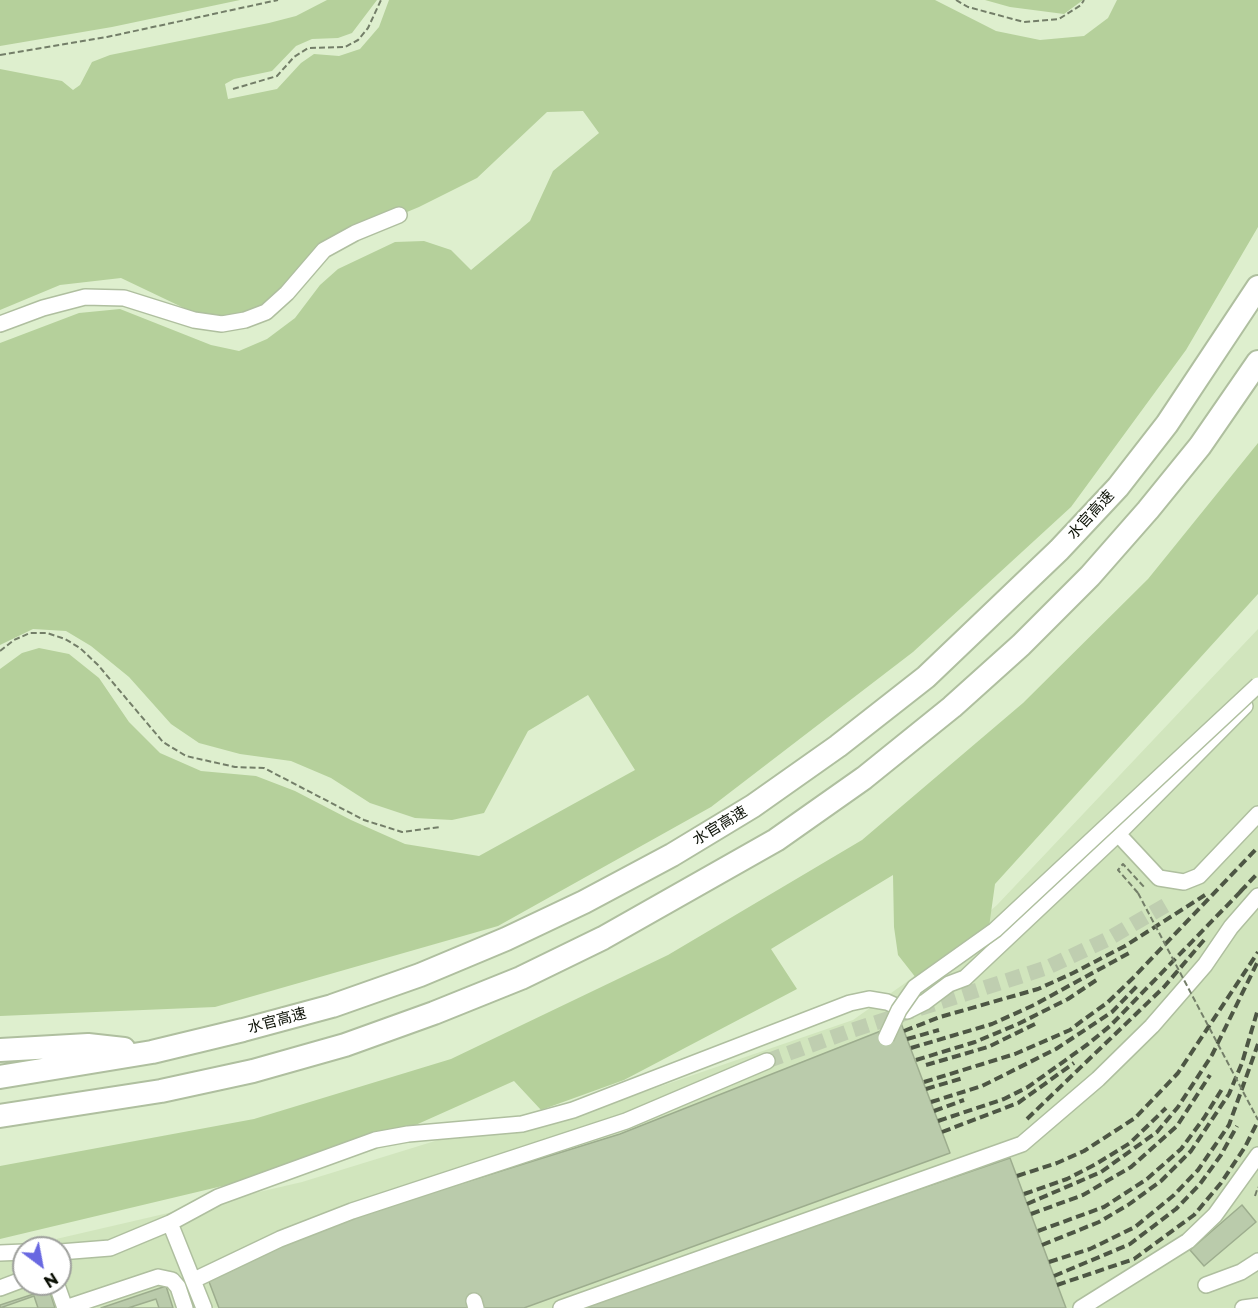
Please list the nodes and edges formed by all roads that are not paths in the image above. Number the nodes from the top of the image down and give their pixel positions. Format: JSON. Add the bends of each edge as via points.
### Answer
{"nodes":[{"id":1,"x":399,"y":215,"type":"dead end"},
{"id":2,"x":1258,"y":287,"type":"edge"},
{"id":3,"x":0,"y":324,"type":"edge"},
{"id":4,"x":1258,"y":362,"type":"edge"},
{"id":5,"x":1258,"y":685,"type":"edge"},
{"id":6,"x":1258,"y":693,"type":"edge"},
{"id":7,"x":1258,"y":814,"type":"edge"},
{"id":8,"x":1118,"y":834,"type":"junction"},
{"id":9,"x":1258,"y":896,"type":"edge"},
{"id":10,"x":886,"y":1038,"type":"dead end"},
{"id":11,"x":0,"y":1050,"type":"edge"},
{"id":12,"x":152,"y":1052,"type":"junction"},
{"id":13,"x":767,"y":1061,"type":"tunnel mouth"},
{"id":14,"x":0,"y":1077,"type":"edge"},
{"id":15,"x":28,"y":1112,"type":"junction"},
{"id":16,"x":0,"y":1116,"type":"edge"},
{"id":17,"x":0,"y":1120,"type":"edge"},
{"id":18,"x":1258,"y":1155,"type":"edge"},
{"id":19,"x":170,"y":1223,"type":"junction"},
{"id":20,"x":72,"y":1251,"type":"edge"},
{"id":21,"x":1258,"y":1261,"type":"edge"},
{"id":22,"x":194,"y":1280,"type":"junction"},
{"id":23,"x":1206,"y":1285,"type":"dead end"},
{"id":24,"x":61,"y":1296,"type":"edge"},
{"id":25,"x":1258,"y":1306,"type":"edge"},
{"id":26,"x":185,"y":1308,"type":"edge"},
{"id":27,"x":204,"y":1308,"type":"edge"},
{"id":28,"x":561,"y":1308,"type":"edge"},
{"id":29,"x":1081,"y":1308,"type":"edge"},
{"id":30,"x":1243,"y":1308,"type":"edge"}],
"edges":[{"from":1,"to":3,"type":"lane","via":[[324,250],[266,312],[245,320],[213,323],[124,298],[86,297]]},
{"from":2,"to":12,"type":"highway","name":"水官高速","via":[[1167,424],[1118,487],[1059,550],[926,677],[762,800],[584,902],[420,975],[332,1006]]},
{"from":4,"to":15,"type":"highway","via":[[1200,446],[1148,510],[1021,645],[864,778],[776,840],[603,938],[521,978],[423,1017],[345,1045],[253,1071],[161,1091]]},
{"from":5,"to":10,"type":"lane","bridge":true,"via":[[995,930],[915,987]]},
{"from":6,"to":8,"type":"lane"},
{"from":7,"to":8,"type":"lane","via":[[1199,876],[1184,882],[1159,878]]},
{"from":8,"to":19,"type":"lane","via":[[965,978],[907,1011],[869,999],[850,1003],[573,1110],[522,1124],[375,1140],[218,1197]]},
{"from":9,"to":28,"type":"lane","via":[[1152,1026],[1022,1144]]},
{"from":11,"to":12,"type":"highway","via":[[88,1045]]},
{"from":12,"to":14,"type":"highway","name":"水官高速"},
{"from":13,"to":22,"type":"lane","via":[[626,1121],[352,1211],[280,1239]]},
{"from":15,"to":16,"type":"highway"},
{"from":15,"to":17,"type":"highway"},
{"from":18,"to":29,"type":"lane","via":[[1215,1215],[1188,1241]]},
{"from":19,"to":20,"type":"lane","via":[[110,1248]]},
{"from":19,"to":22,"type":"lane"},
{"from":21,"to":23,"type":"lane"},
{"from":22,"to":27,"type":"lane"},
{"from":24,"to":26,"type":"lane","via":[[65,1308],[158,1277],[172,1280]]},
{"from":25,"to":30,"type":"lane"}]}
